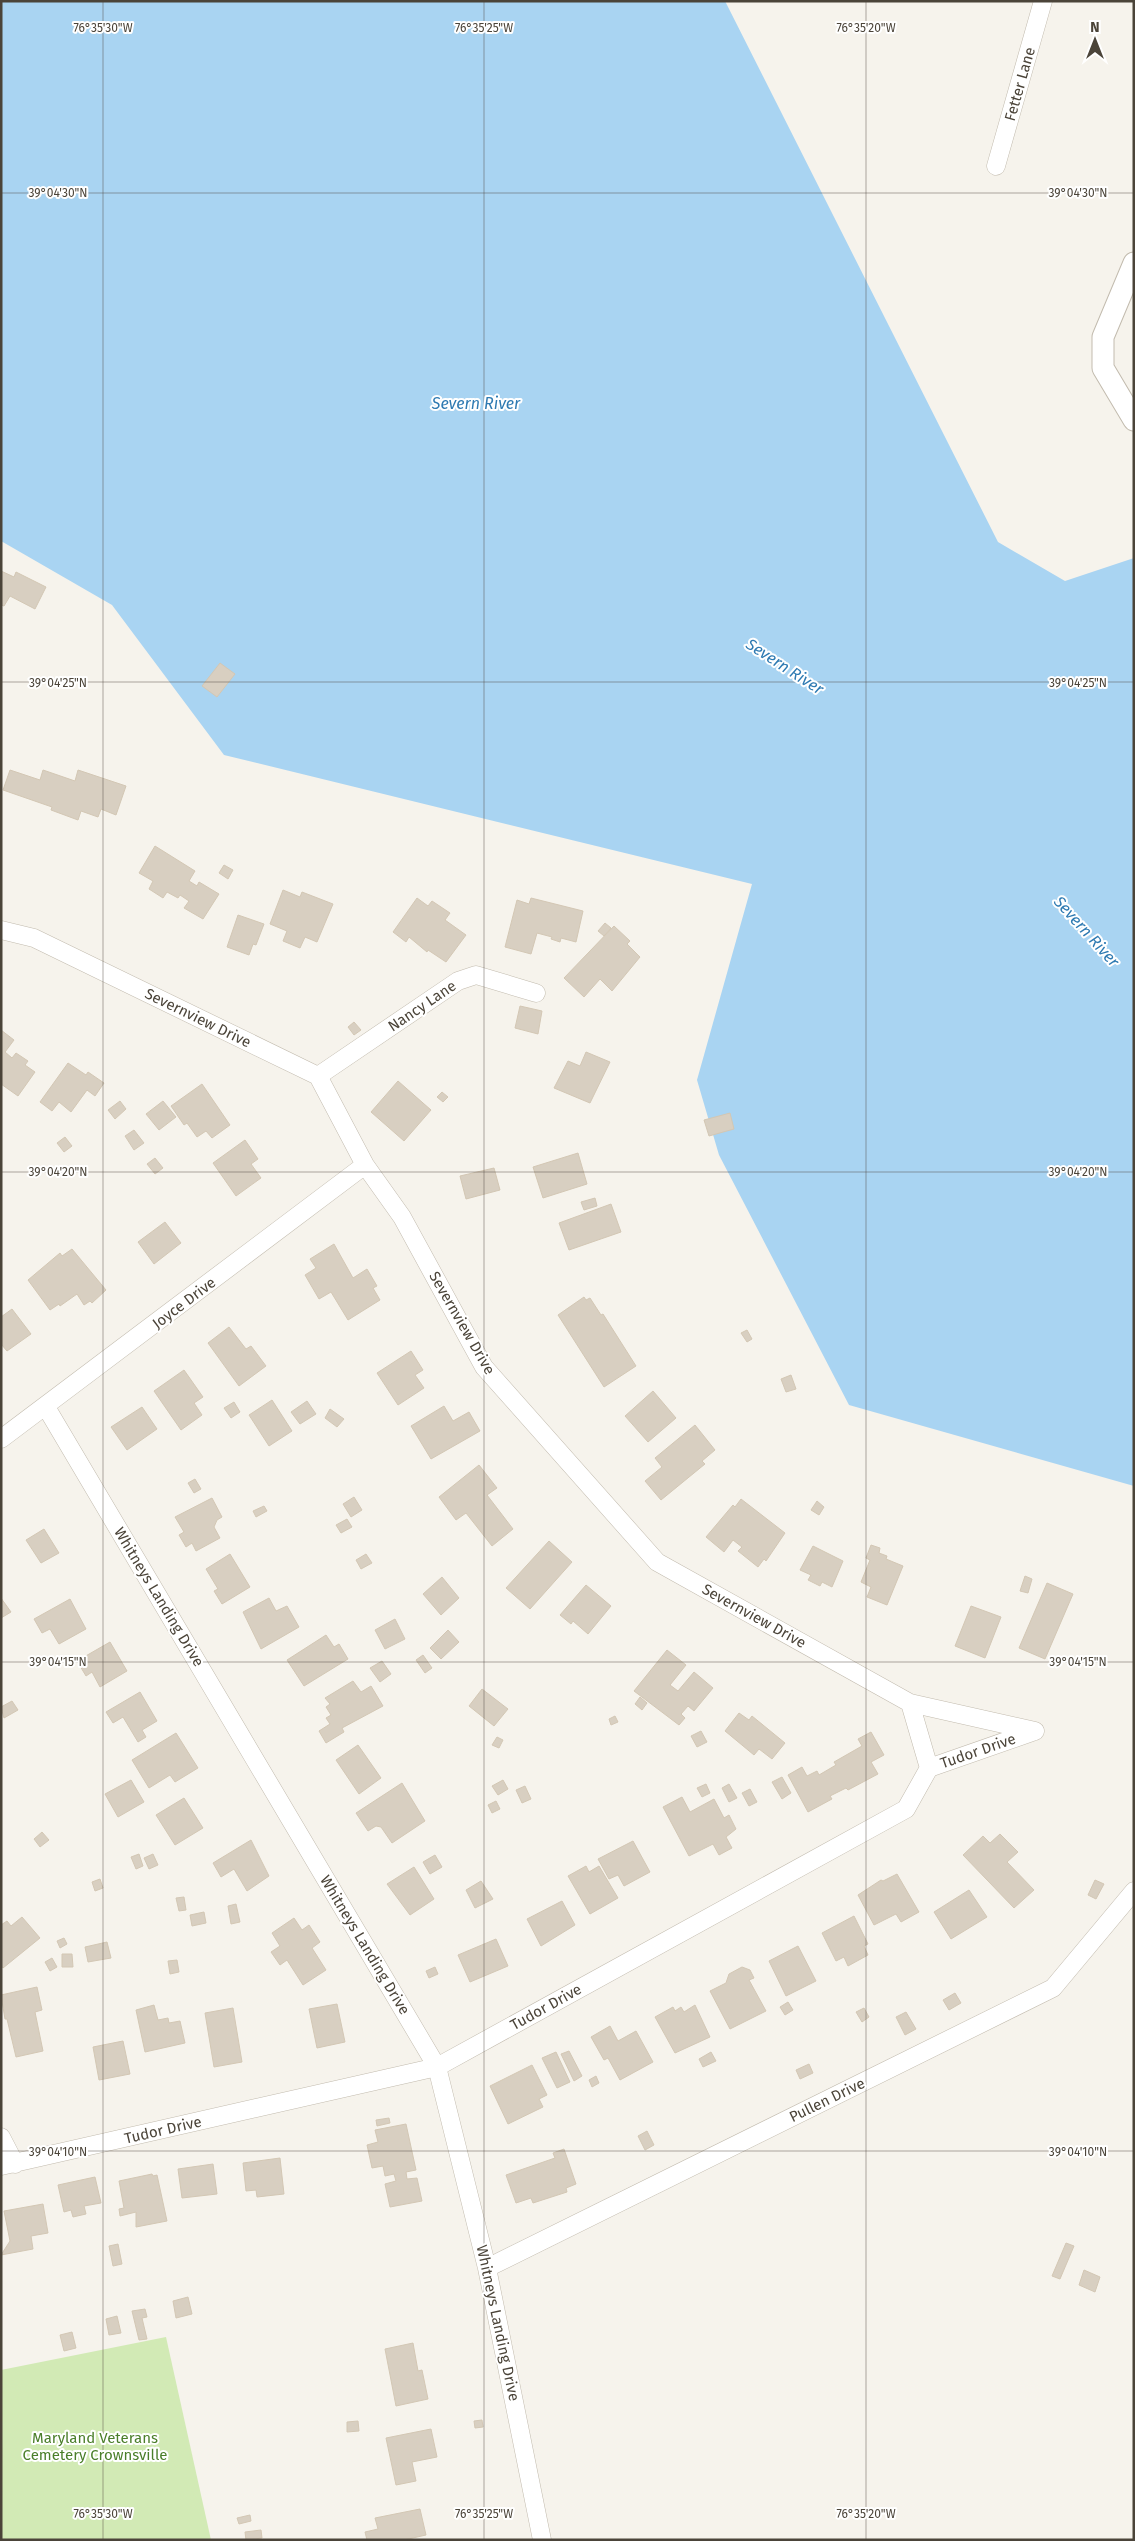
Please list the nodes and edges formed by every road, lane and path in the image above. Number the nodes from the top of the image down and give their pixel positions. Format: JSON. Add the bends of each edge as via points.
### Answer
{"nodes":[{"id":1,"x":1043,"y":1,"type":"edge"},
{"id":2,"x":996,"y":166,"type":"dead end"},
{"id":3,"x":1134,"y":263,"type":"edge"},
{"id":4,"x":1134,"y":420,"type":"edge"},
{"id":5,"x":1,"y":930,"type":"edge"},
{"id":6,"x":536,"y":993,"type":"dead end"},
{"id":7,"x":318,"y":1076,"type":"junction"},
{"id":8,"x":365,"y":1165,"type":"junction"},
{"id":9,"x":46,"y":1407,"type":"junction"},
{"id":10,"x":1,"y":1439,"type":"edge"},
{"id":11,"x":910,"y":1703,"type":"junction"},
{"id":12,"x":1036,"y":1731,"type":"joint"},
{"id":13,"x":929,"y":1768,"type":"junction"},
{"id":14,"x":1134,"y":1891,"type":"edge"},
{"id":15,"x":437,"y":2067,"type":"junction"},
{"id":16,"x":1,"y":2137,"type":"edge"},
{"id":17,"x":8,"y":2165,"type":"edge"},
{"id":18,"x":487,"y":2268,"type":"junction"},
{"id":19,"x":542,"y":2540,"type":"edge"}],
"edges":[{"from":1,"to":2,"type":"street","name":"Fetter Lane"},
{"from":3,"to":4,"type":"street","via":[[1103,337],[1103,368]]},
{"from":5,"to":7,"type":"street","name":"Severnview Drive","via":[[34,938]]},
{"from":6,"to":7,"type":"street","name":"Nancy Lane","via":[[476,975],[458,981]]},
{"from":7,"to":8,"type":"street","name":"Severnview Drive"},
{"from":8,"to":9,"type":"street","name":"Joyce Drive"},
{"from":8,"to":11,"type":"street","name":"Severnview Drive","via":[[402,1217],[484,1367],[656,1562]]},
{"from":9,"to":10,"type":"street","name":"Joyce Drive"},
{"from":9,"to":15,"type":"street","name":"Whitneys Landing Drive"},
{"from":11,"to":12,"type":"street","name":"Severnview Drive"},
{"from":11,"to":13,"type":"street"},
{"from":12,"to":13,"type":"street","name":"Tudor Drive"},
{"from":13,"to":15,"type":"street","name":"Tudor Drive","via":[[906,1809]]},
{"from":14,"to":18,"type":"street","name":"Pullen Drive","via":[[1053,1988]]},
{"from":15,"to":17,"type":"street","name":"Tudor Drive"},
{"from":15,"to":18,"type":"street","name":"Whitneys Landing Drive"},
{"from":16,"to":17,"type":"street"},
{"from":18,"to":19,"type":"street","name":"Whitneys Landing Drive"}]}
